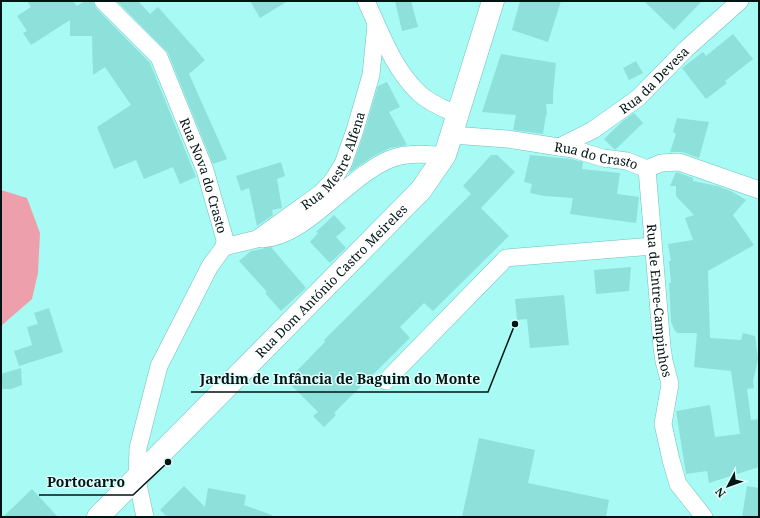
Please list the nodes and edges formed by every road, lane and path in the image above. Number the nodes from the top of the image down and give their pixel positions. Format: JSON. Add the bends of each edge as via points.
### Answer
{"nodes":[{"id":1,"x":103,"y":1,"type":"edge"},
{"id":2,"x":366,"y":1,"type":"edge"},
{"id":3,"x":493,"y":1,"type":"edge"},
{"id":4,"x":740,"y":1,"type":"edge"},
{"id":5,"x":374,"y":14,"type":"edge"},
{"id":6,"x":458,"y":115,"type":"junction"},
{"id":7,"x":448,"y":145,"type":"junction"},
{"id":8,"x":559,"y":147,"type":"junction"},
{"id":9,"x":647,"y":169,"type":"junction"},
{"id":10,"x":759,"y":190,"type":"edge"},
{"id":11,"x":258,"y":239,"type":"junction"},
{"id":12,"x":653,"y":246,"type":"junction"},
{"id":13,"x":224,"y":247,"type":"junction"},
{"id":14,"x":386,"y":382,"type":"dead end"},
{"id":15,"x":137,"y":479,"type":"junction"},
{"id":16,"x":98,"y":517,"type":"edge"},
{"id":17,"x":145,"y":517,"type":"edge"},
{"id":18,"x":704,"y":517,"type":"edge"}],
"edges":[{"from":1,"to":13,"type":"street","name":"Rua Nova do Crasto","via":[[160,57],[205,170],[223,230]]},
{"from":2,"to":5,"type":"street"},
{"from":3,"to":6,"type":"main road","name":"Rua Dom António Castro Meireles"},
{"from":4,"to":8,"type":"street","name":"Rua da Devesa","via":[[686,49],[638,98],[593,130]]},
{"from":5,"to":6,"type":"street","via":[[384,43],[420,94]]},
{"from":5,"to":11,"type":"street","name":"Rua Mestre Alfena","via":[[371,75],[343,164],[321,193]]},
{"from":6,"to":7,"type":"main road","name":"Rua Dom António Castro Meireles"},
{"from":7,"to":8,"type":"street","name":"Rua do Crasto","via":[[507,139]]},
{"from":7,"to":11,"type":"street","name":"Rua do Crasto","via":[[393,158],[367,172],[301,224],[282,235]]},
{"from":7,"to":15,"type":"main road","name":"Rua Dom António Castro Meireles","via":[[421,190]]},
{"from":8,"to":9,"type":"street","name":"Rua do Crasto","via":[[627,161]]},
{"from":9,"to":10,"type":"street","name":"Rua do Crasto","via":[[661,162],[679,162]]},
{"from":9,"to":12,"type":"street","name":"Rua de Entre-Campinhos"},
{"from":11,"to":13,"type":"street","name":"Rua Mestre Alfena"},
{"from":12,"to":14,"type":"street","via":[[506,258]]},
{"from":12,"to":18,"type":"street","name":"Rua de Entre-Campinhos","via":[[662,347],[670,384],[663,424],[678,484]]},
{"from":13,"to":15,"type":"street","name":"Rua Nova do Crasto","via":[[210,266],[159,366],[138,448]]},
{"from":15,"to":16,"type":"main road","name":"Rua Dom António Castro Meireles"},
{"from":15,"to":17,"type":"street","name":"Rua Nova do Crasto"}]}
